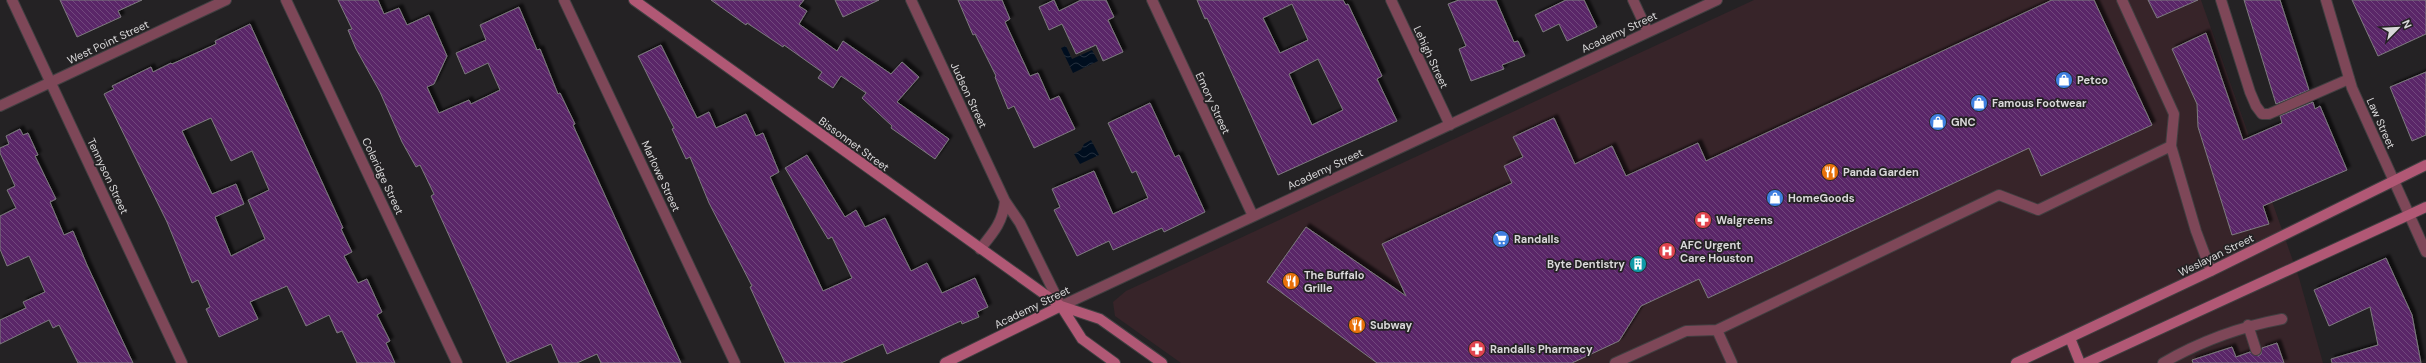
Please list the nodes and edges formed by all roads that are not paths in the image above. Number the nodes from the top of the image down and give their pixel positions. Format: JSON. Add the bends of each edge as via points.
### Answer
{"nodes":[{"id":1,"x":12,"y":0,"type":"edge"},
{"id":2,"x":226,"y":0,"type":"edge"},
{"id":3,"x":286,"y":0,"type":"edge"},
{"id":4,"x":564,"y":0,"type":"edge"},
{"id":5,"x":634,"y":0,"type":"edge"},
{"id":6,"x":911,"y":0,"type":"edge"},
{"id":7,"x":1152,"y":0,"type":"edge"},
{"id":8,"x":1391,"y":0,"type":"edge"},
{"id":9,"x":1633,"y":0,"type":"edge"},
{"id":10,"x":1717,"y":0,"type":"edge"},
{"id":11,"x":2122,"y":0,"type":"edge"},
{"id":12,"x":2221,"y":0,"type":"edge"},
{"id":13,"x":2326,"y":0,"type":"edge"},
{"id":14,"x":1648,"y":32,"type":"junction"},
{"id":15,"x":2349,"y":79,"type":"junction"},
{"id":16,"x":50,"y":82,"type":"junction"},
{"id":17,"x":0,"y":106,"type":"edge"},
{"id":18,"x":1450,"y":124,"type":"junction"},
{"id":19,"x":2171,"y":146,"type":"junction"},
{"id":20,"x":2426,"y":165,"type":"edge"},
{"id":21,"x":2394,"y":180,"type":"junction"},
{"id":22,"x":1005,"y":201,"type":"junction"},
{"id":23,"x":2426,"y":207,"type":"edge"},
{"id":24,"x":2410,"y":215,"type":"junction"},
{"id":25,"x":1253,"y":216,"type":"junction"},
{"id":26,"x":980,"y":249,"type":"junction"},
{"id":27,"x":2426,"y":252,"type":"edge"},
{"id":28,"x":2211,"y":271,"type":"junction"},
{"id":29,"x":1061,"y":306,"type":"junction"},
{"id":30,"x":2282,"y":319,"type":"dead end"},
{"id":31,"x":2248,"y":325,"type":"junction"},
{"id":32,"x":1717,"y":330,"type":"junction"},
{"id":33,"x":2070,"y":338,"type":"junction"},
{"id":34,"x":2256,"y":350,"type":"dead end"},
{"id":35,"x":182,"y":363,"type":"edge"},
{"id":36,"x":457,"y":363,"type":"edge"},
{"id":37,"x":735,"y":363,"type":"edge"},
{"id":38,"x":945,"y":363,"type":"edge"},
{"id":39,"x":1115,"y":363,"type":"edge"},
{"id":40,"x":1162,"y":363,"type":"edge"},
{"id":41,"x":1615,"y":363,"type":"edge"},
{"id":42,"x":1732,"y":363,"type":"edge"},
{"id":43,"x":2016,"y":363,"type":"edge"},
{"id":44,"x":2080,"y":363,"type":"edge"},
{"id":45,"x":2086,"y":363,"type":"edge"},
{"id":46,"x":2163,"y":363,"type":"edge"}],
"edges":[{"from":1,"to":16,"type":"street","name":"Tennyson Street"},
{"from":2,"to":16,"type":"street","name":"West Point Street"},
{"from":3,"to":36,"type":"street","name":"Coleridge Street"},
{"from":4,"to":37,"type":"street","name":"Marlowe Street"},
{"from":5,"to":26,"type":"main road","name":"Bissonnet Street"},
{"from":6,"to":22,"type":"street","name":"Judson Street"},
{"from":7,"to":25,"type":"street","name":"Emory Street"},
{"from":8,"to":18,"type":"street","name":"Lehigh Street"},
{"from":9,"to":14,"type":"street"},
{"from":10,"to":14,"type":"street","name":"Academy Street"},
{"from":11,"to":19,"type":"street","via":[[2174,114]]},
{"from":12,"to":15,"type":"street","via":[[2250,92],[2262,114],[2269,114]]},
{"from":13,"to":15,"type":"street","name":"Law Street"},
{"from":14,"to":18,"type":"street","name":"Academy Street"},
{"from":15,"to":21,"type":"street","name":"Law Street"},
{"from":16,"to":17,"type":"street","name":"West Point Street"},
{"from":16,"to":35,"type":"street","name":"Tennyson Street"},
{"from":18,"to":25,"type":"street","name":"Academy Street"},
{"from":19,"to":28,"type":"street","via":[[2196,231]]},
{"from":19,"to":32,"type":"street","via":[[2038,210],[1999,195]]},
{"from":20,"to":21,"type":"main road","name":"Weslayan Street"},
{"from":21,"to":24,"type":"street","name":"Law Street"},
{"from":21,"to":28,"type":"main road","name":"Weslayan Street"},
{"from":22,"to":26,"type":"street","via":[[1004,214],[998,226]]},
{"from":22,"to":29,"type":"street","name":"Judson Street","via":[[1020,223]]},
{"from":23,"to":24,"type":"main road"},
{"from":24,"to":27,"type":"street","name":"Law Street"},
{"from":24,"to":45,"type":"main road"},
{"from":25,"to":29,"type":"street","name":"Academy Street"},
{"from":26,"to":29,"type":"main road","name":"Bissonnet Street"},
{"from":28,"to":33,"type":"main road","name":"Weslayan Street"},
{"from":29,"to":38,"type":"main road","name":"Academy Street"},
{"from":29,"to":39,"type":"main road","name":"Bissonnet Street","via":[[1082,339]]},
{"from":29,"to":40,"type":"main road","name":"Bissonnet Street","via":[[1100,319]]},
{"from":30,"to":31,"type":"street"},
{"from":31,"to":34,"type":"street"},
{"from":31,"to":46,"type":"street","via":[[2196,344]]},
{"from":32,"to":41,"type":"street","via":[[1686,331]]},
{"from":32,"to":42,"type":"street"},
{"from":33,"to":43,"type":"main road","name":"Weslayan Street"},
{"from":33,"to":44,"type":"main road"}]}
